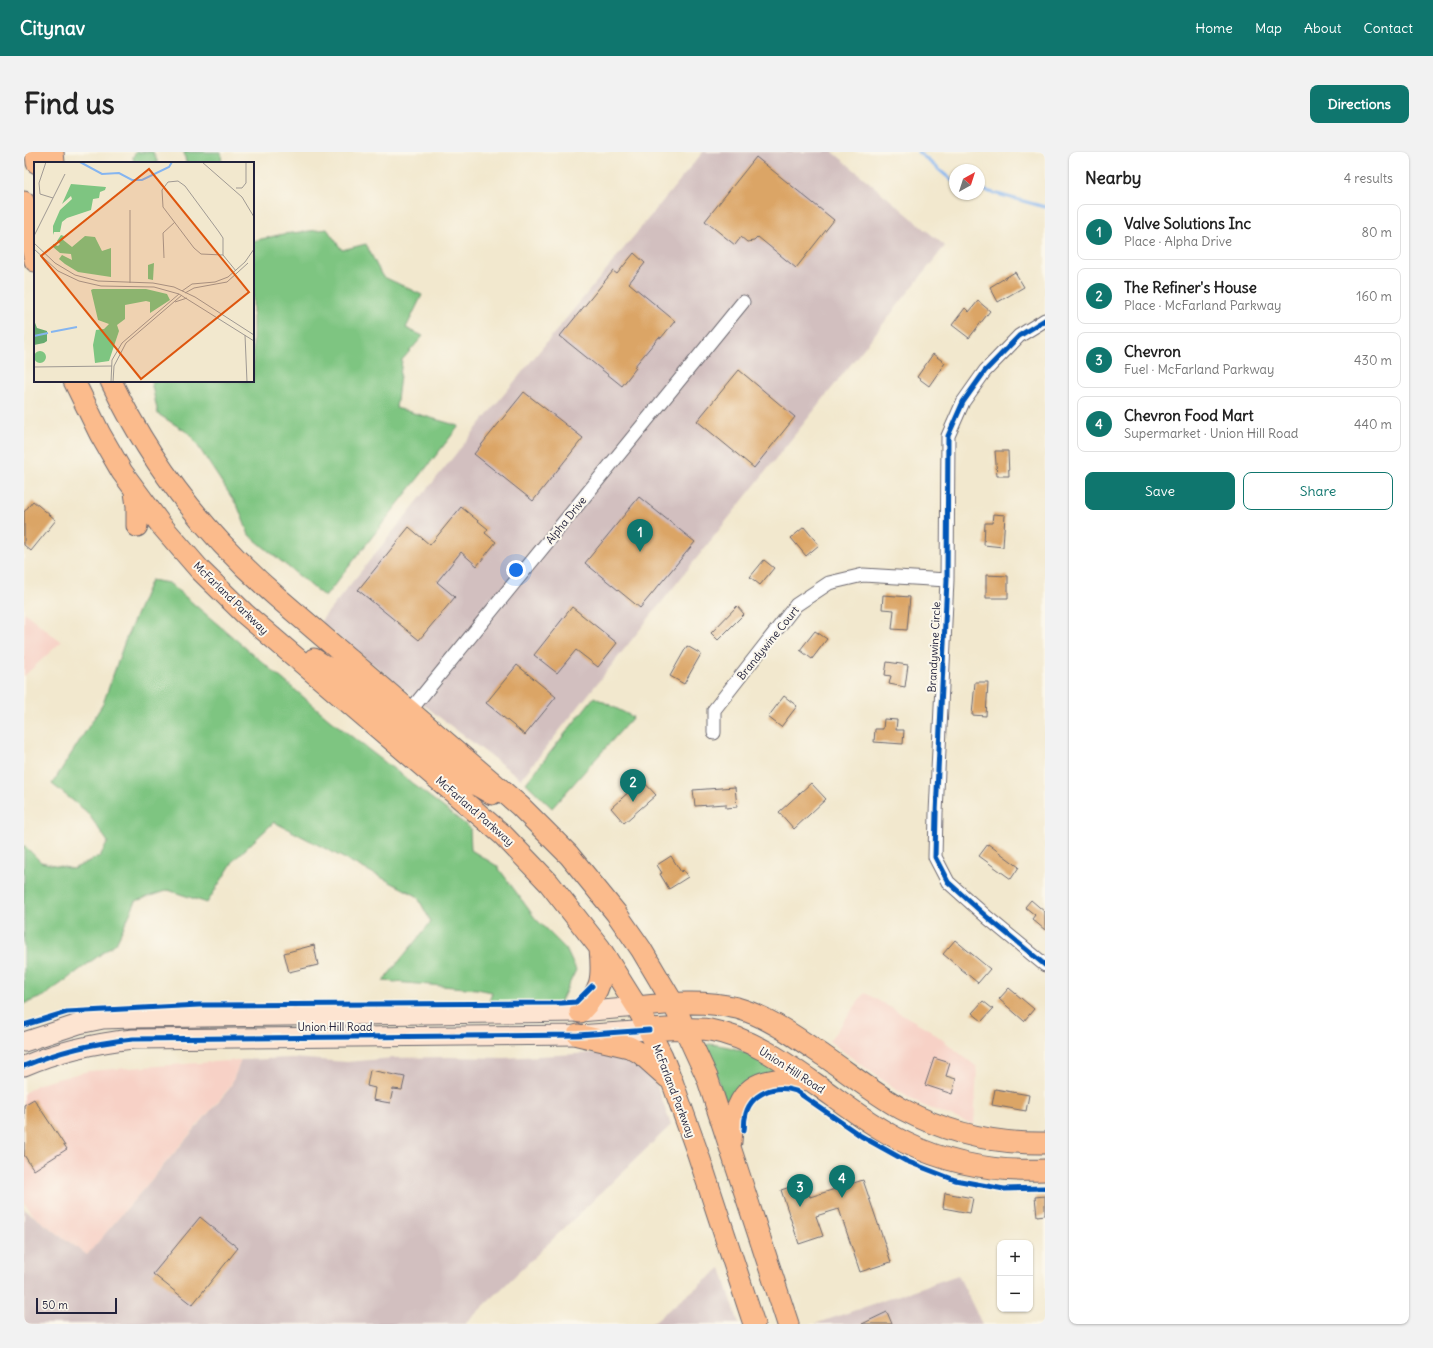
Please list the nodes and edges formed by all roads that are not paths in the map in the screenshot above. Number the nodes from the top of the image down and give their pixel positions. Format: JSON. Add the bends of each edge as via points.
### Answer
{"nodes":[{"id":1,"x":36,"y":152,"type":"edge"},
{"id":2,"x":53,"y":152,"type":"edge"},
{"id":3,"x":37,"y":162,"type":"edge"},
{"id":4,"x":54,"y":162,"type":"edge"},
{"id":5,"x":24,"y":202,"type":"edge"},
{"id":6,"x":34,"y":257,"type":"edge"},
{"id":7,"x":743,"y":302,"type":"dead end"},
{"id":8,"x":1045,"y":320,"type":"edge"},
{"id":9,"x":74,"y":382,"type":"edge"},
{"id":10,"x":112,"y":382,"type":"edge"},
{"id":11,"x":135,"y":491,"type":"junction"},
{"id":12,"x":137,"y":526,"type":"dead end"},
{"id":13,"x":947,"y":580,"type":"junction"},
{"id":14,"x":400,"y":724,"type":"junction"},
{"id":15,"x":714,"y":733,"type":"dead end"},
{"id":16,"x":600,"y":948,"type":"junction"},
{"id":17,"x":1045,"y":965,"type":"edge"},
{"id":18,"x":673,"y":1003,"type":"junction"},
{"id":19,"x":637,"y":1007,"type":"junction"},
{"id":20,"x":580,"y":1012,"type":"junction"},
{"id":21,"x":685,"y":1028,"type":"junction"},
{"id":22,"x":649,"y":1030,"type":"junction"},
{"id":23,"x":578,"y":1035,"type":"junction"},
{"id":24,"x":24,"y":1042,"type":"edge"},
{"id":25,"x":24,"y":1066,"type":"edge"},
{"id":26,"x":810,"y":1080,"type":"junction"},
{"id":27,"x":673,"y":1084,"type":"junction"},
{"id":28,"x":1045,"y":1143,"type":"edge"},
{"id":29,"x":730,"y":1146,"type":"junction"},
{"id":30,"x":1042,"y":1170,"type":"edge"},
{"id":31,"x":754,"y":1324,"type":"edge"},
{"id":32,"x":788,"y":1324,"type":"edge"}],
"edges":[{"from":1,"to":3,"type":"main road"},
{"from":2,"to":4,"type":"main road"},
{"from":5,"to":6,"type":"main road"},
{"from":7,"to":14,"type":"street","name":"Alpha Drive"},
{"from":8,"to":13,"type":"street","name":"Brandywine Circle","via":[[1019,336],[985,371],[963,402],[948,436]]},
{"from":9,"to":11,"type":"main road","name":"McFarland Parkway","via":[[107,447]]},
{"from":10,"to":14,"type":"main road","name":"McFarland Parkway","via":[[156,462],[187,505],[216,538]]},
{"from":11,"to":12,"type":"main road","via":[[138,506]]},
{"from":11,"to":14,"type":"main road","name":"McFarland Parkway","via":[[200,570],[274,640],[324,665],[351,683]]},
{"from":13,"to":15,"type":"street","name":"Brandywine Court","via":[[862,575],[829,583],[796,605],[714,710]]},
{"from":13,"to":17,"type":"street","name":"Brandywine Circle","via":[[936,805],[936,857],[948,882]]},
{"from":14,"to":16,"type":"main road","name":"McFarland Parkway","via":[[480,815],[521,853],[566,903]]},
{"from":14,"to":18,"type":"main road","name":"McFarland Parkway","via":[[520,806],[554,839],[599,891],[641,949]]},
{"from":16,"to":19,"type":"main road","name":"McFarland Parkway"},
{"from":16,"to":20,"type":"main road","via":[[602,979],[597,992]]},
{"from":18,"to":19,"type":"main road","name":"Union Hill Road"},
{"from":18,"to":21,"type":"main road","name":"McFarland Parkway"},
{"from":18,"to":28,"type":"main road","name":"Union Hill Road","via":[[720,1005],[755,1015],[789,1033],[901,1108],[936,1125],[984,1139],[1014,1143]]},
{"from":19,"to":20,"type":"street","name":"Union Hill Road"},
{"from":19,"to":22,"type":"main road","name":"McFarland Parkway"},
{"from":20,"to":24,"type":"street","name":"Union Hill Road","via":[[103,1019]]},
{"from":21,"to":22,"type":"main road","name":"Union Hill Road"},
{"from":21,"to":26,"type":"main road","name":"Union Hill Road","via":[[710,1030],[747,1042]]},
{"from":21,"to":29,"type":"main road","name":"McFarland Parkway","via":[[707,1077]]},
{"from":22,"to":23,"type":"street","name":"Union Hill Road"},
{"from":22,"to":27,"type":"main road","name":"McFarland Parkway"},
{"from":23,"to":25,"type":"street","name":"Union Hill Road","via":[[133,1039],[82,1047]]},
{"from":23,"to":27,"type":"main road","via":[[629,1047],[650,1061]]},
{"from":26,"to":29,"type":"main road","via":[[779,1079],[749,1089],[736,1110]]},
{"from":26,"to":30,"type":"main road","name":"Union Hill Road","via":[[875,1125],[921,1150],[983,1167]]},
{"from":27,"to":31,"type":"main road","name":"McFarland Parkway"},
{"from":29,"to":32,"type":"main road","name":"McFarland Parkway"}]}
